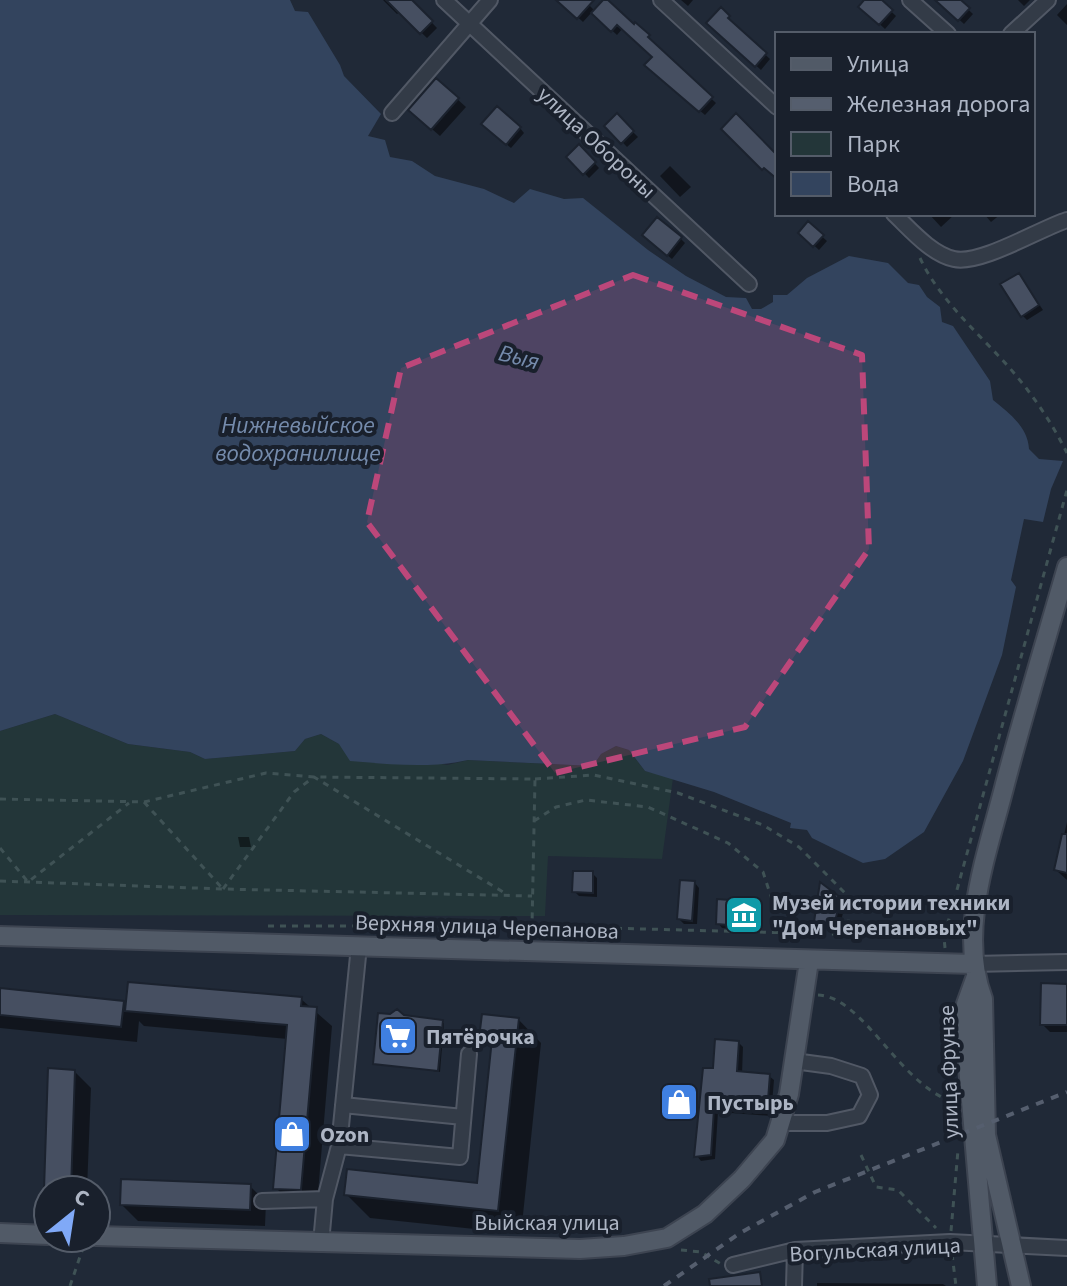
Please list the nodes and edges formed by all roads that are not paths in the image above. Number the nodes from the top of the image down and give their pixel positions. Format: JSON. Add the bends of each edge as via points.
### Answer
{"nodes":[{"id":1,"x":444,"y":0,"type":"edge"},
{"id":2,"x":490,"y":0,"type":"edge"},
{"id":3,"x":661,"y":0,"type":"edge"},
{"id":4,"x":910,"y":0,"type":"edge"},
{"id":5,"x":1048,"y":0,"type":"edge"},
{"id":6,"x":469,"y":23,"type":"junction"},
{"id":7,"x":946,"y":32,"type":"edge"},
{"id":8,"x":1013,"y":32,"type":"edge"},
{"id":9,"x":775,"y":105,"type":"edge"},
{"id":10,"x":392,"y":113,"type":"dead end"},
{"id":11,"x":896,"y":216,"type":"edge"},
{"id":12,"x":1067,"y":220,"type":"edge"},
{"id":13,"x":749,"y":284,"type":"dead end"},
{"id":14,"x":1067,"y":567,"type":"edge"},
{"id":15,"x":0,"y":936,"type":"edge"},
{"id":16,"x":359,"y":946,"type":"junction"},
{"id":17,"x":809,"y":961,"type":"junction"},
{"id":18,"x":1067,"y":962,"type":"edge"},
{"id":19,"x":974,"y":971,"type":"junction"},
{"id":20,"x":469,"y":1054,"type":"dead end"},
{"id":21,"x":794,"y":1061,"type":"junction"},
{"id":22,"x":343,"y":1105,"type":"junction"},
{"id":23,"x":463,"y":1117,"type":"junction"},
{"id":24,"x":781,"y":1123,"type":"junction"},
{"id":25,"x":339,"y":1146,"type":"junction"},
{"id":26,"x":325,"y":1199,"type":"junction"},
{"id":27,"x":262,"y":1201,"type":"dead end"},
{"id":28,"x":0,"y":1233,"type":"edge"},
{"id":29,"x":32,"y":1234,"type":"edge"},
{"id":30,"x":112,"y":1236,"type":"edge"},
{"id":31,"x":321,"y":1243,"type":"junction"},
{"id":32,"x":982,"y":1246,"type":"junction"},
{"id":33,"x":1013,"y":1247,"type":"junction"},
{"id":34,"x":1067,"y":1248,"type":"edge"},
{"id":35,"x":795,"y":1250,"type":"junction"},
{"id":36,"x":733,"y":1265,"type":"dead end"},
{"id":37,"x":794,"y":1286,"type":"edge"},
{"id":38,"x":987,"y":1286,"type":"edge"},
{"id":39,"x":1021,"y":1286,"type":"edge"}],
"edges":[{"from":1,"to":6,"type":"street","name":"улица Обороны"},
{"from":2,"to":6,"type":"street"},
{"from":3,"to":9,"type":"street"},
{"from":4,"to":7,"type":"street"},
{"from":5,"to":8,"type":"street"},
{"from":6,"to":10,"type":"street"},
{"from":6,"to":13,"type":"street","name":"улица Обороны"},
{"from":11,"to":12,"type":"street","via":[[933,249],[955,259],[980,257]]},
{"from":14,"to":19,"type":"main road","via":[[979,886]]},
{"from":15,"to":16,"type":"main road","name":"Верхняя улица Черепанова"},
{"from":16,"to":17,"type":"main road","name":"Верхняя улица Черепанова"},
{"from":16,"to":22,"type":"street"},
{"from":17,"to":19,"type":"main road","name":"Верхняя улица Черепанова"},
{"from":17,"to":21,"type":"main road","name":"Выйская улица"},
{"from":18,"to":19,"type":"street"},
{"from":19,"to":32,"type":"main road","name":"улица Фрунзе","via":[[966,1004],[966,1043]]},
{"from":19,"to":33,"type":"main road","name":"улица Фрунзе","via":[[983,999],[986,1135]]},
{"from":20,"to":23,"type":"street"},
{"from":21,"to":24,"type":"main road","name":"Выйская улица"},
{"from":21,"to":24,"type":"street","via":[[862,1076],[870,1095],[859,1116],[827,1123]]},
{"from":22,"to":23,"type":"street"},
{"from":22,"to":25,"type":"street"},
{"from":23,"to":25,"type":"street","via":[[460,1157]]},
{"from":24,"to":31,"type":"main road","name":"Выйская улица","via":[[775,1140],[742,1179],[705,1214],[667,1238],[580,1249]]},
{"from":25,"to":26,"type":"street"},
{"from":26,"to":27,"type":"street"},
{"from":26,"to":31,"type":"street"},
{"from":28,"to":29,"type":"main road"},
{"from":30,"to":31,"type":"main road","name":"Выйская улица"},
{"from":32,"to":33,"type":"street","name":"Вогульская улица"},
{"from":32,"to":35,"type":"street","name":"Вогульская улица","via":[[950,1242]]},
{"from":32,"to":38,"type":"main road","name":"улица Фрунзе"},
{"from":33,"to":34,"type":"street","name":"Вогульская улица"},
{"from":33,"to":39,"type":"main road","name":"улица Фрунзе"},
{"from":35,"to":36,"type":"street","name":"Вогульская улица"},
{"from":35,"to":37,"type":"street"}]}
